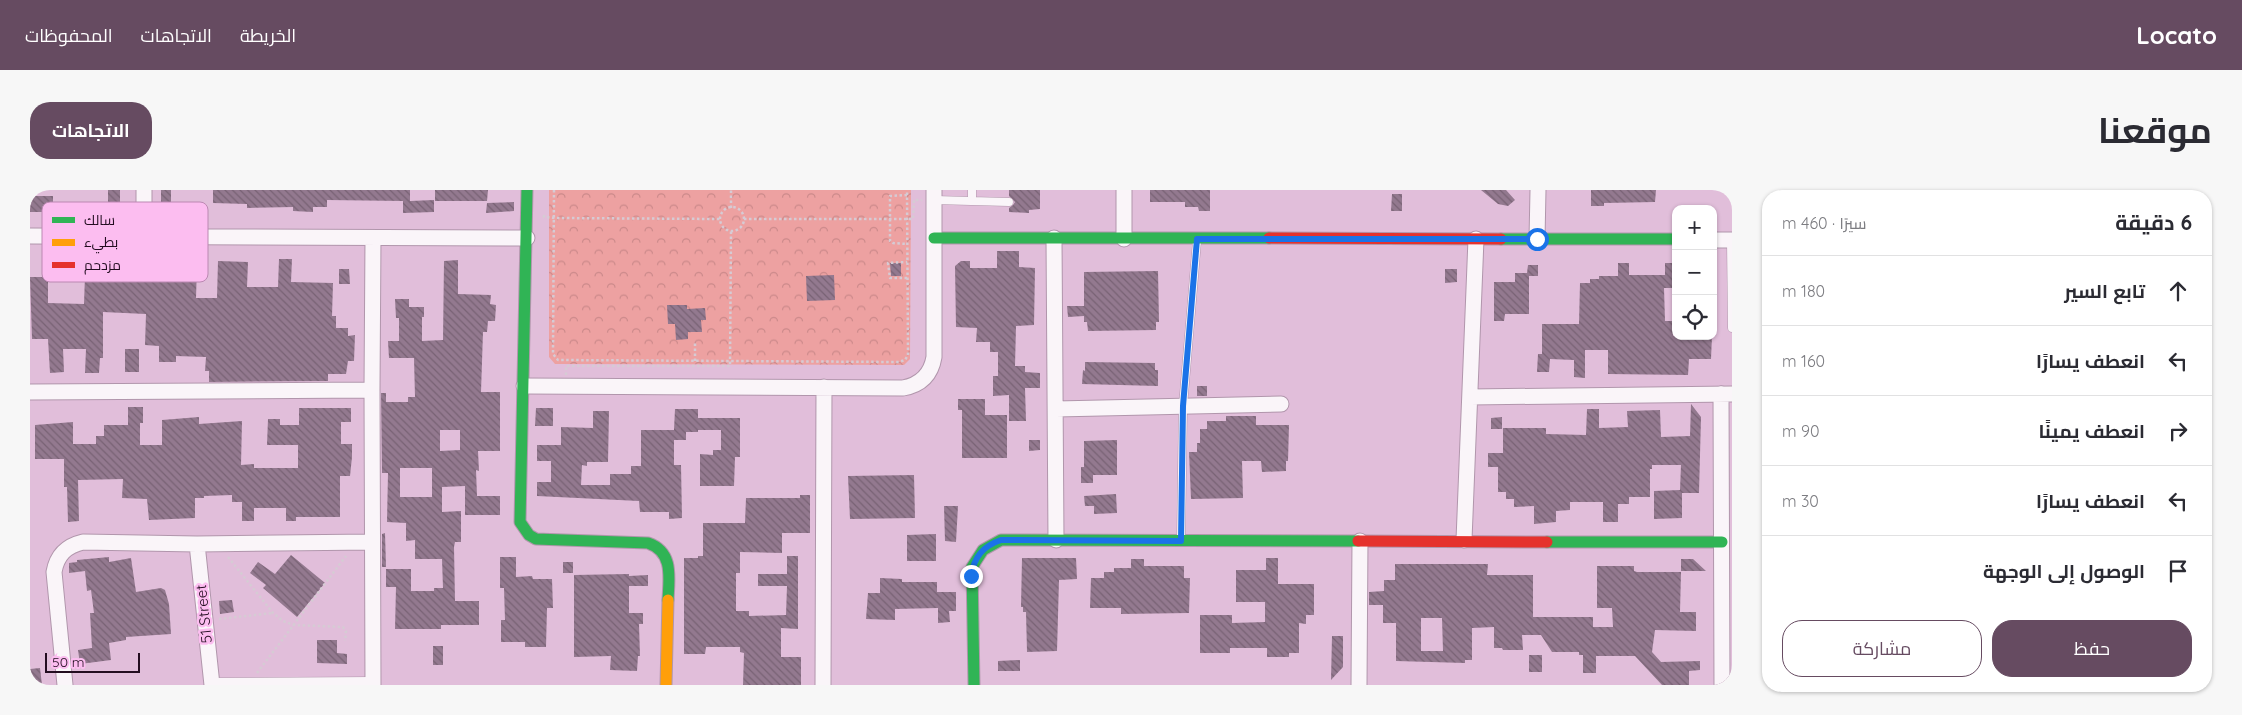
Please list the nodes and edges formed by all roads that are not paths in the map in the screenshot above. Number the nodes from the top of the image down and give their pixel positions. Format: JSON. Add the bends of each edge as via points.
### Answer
{"nodes":[{"id":1,"x":528,"y":190,"type":"edge"},
{"id":2,"x":972,"y":190,"type":"edge"},
{"id":3,"x":1124,"y":190,"type":"edge"},
{"id":4,"x":1538,"y":190,"type":"edge"},
{"id":5,"x":934,"y":195,"type":"edge"},
{"id":6,"x":972,"y":201,"type":"junction"},
{"id":7,"x":1009,"y":202,"type":"dead end"},
{"id":8,"x":208,"y":237,"type":"edge"},
{"id":9,"x":373,"y":238,"type":"junction"},
{"id":10,"x":527,"y":238,"type":"junction"},
{"id":11,"x":934,"y":238,"type":"junction"},
{"id":12,"x":1054,"y":238,"type":"junction"},
{"id":13,"x":1124,"y":238,"type":"junction"},
{"id":14,"x":1197,"y":239,"type":"junction"},
{"id":15,"x":1476,"y":239,"type":"junction"},
{"id":16,"x":1537,"y":239,"type":"junction"},
{"id":17,"x":1672,"y":240,"type":"edge"},
{"id":18,"x":1717,"y":240,"type":"edge"},
{"id":19,"x":1732,"y":240,"type":"edge"},
{"id":20,"x":1732,"y":328,"type":"edge"},
{"id":21,"x":524,"y":386,"type":"junction"},
{"id":22,"x":824,"y":387,"type":"junction"},
{"id":23,"x":372,"y":390,"type":"junction"},
{"id":24,"x":30,"y":392,"type":"edge"},
{"id":25,"x":1727,"y":394,"type":"edge"},
{"id":26,"x":1470,"y":397,"type":"junction"},
{"id":27,"x":1282,"y":404,"type":"dead end"},
{"id":28,"x":1183,"y":406,"type":"junction"},
{"id":29,"x":1056,"y":408,"type":"junction"},
{"id":30,"x":1056,"y":540,"type":"junction"},
{"id":31,"x":1464,"y":540,"type":"junction"},
{"id":32,"x":1181,"y":541,"type":"junction"},
{"id":33,"x":1360,"y":541,"type":"junction"},
{"id":34,"x":372,"y":542,"type":"junction"},
{"id":35,"x":1722,"y":542,"type":"junction"},
{"id":36,"x":197,"y":544,"type":"junction"},
{"id":37,"x":211,"y":683,"type":"edge"},
{"id":38,"x":274,"y":683,"type":"edge"},
{"id":39,"x":373,"y":683,"type":"edge"},
{"id":40,"x":65,"y":685,"type":"edge"},
{"id":41,"x":666,"y":685,"type":"edge"},
{"id":42,"x":823,"y":685,"type":"edge"},
{"id":43,"x":974,"y":685,"type":"edge"},
{"id":44,"x":1359,"y":685,"type":"edge"},
{"id":45,"x":1722,"y":685,"type":"edge"}],
"edges":[{"from":1,"to":10,"type":"street"},
{"from":2,"to":6,"type":"lane"},
{"from":3,"to":13,"type":"street"},
{"from":4,"to":16,"type":"street"},
{"from":5,"to":6,"type":"lane"},
{"from":5,"to":11,"type":"street"},
{"from":6,"to":7,"type":"lane"},
{"from":8,"to":9,"type":"street"},
{"from":9,"to":10,"type":"street"},
{"from":9,"to":23,"type":"street"},
{"from":10,"to":21,"type":"street"},
{"from":11,"to":12,"type":"street"},
{"from":11,"to":22,"type":"street","via":[[934,357],[927,376],[903,388]]},
{"from":12,"to":13,"type":"street"},
{"from":12,"to":29,"type":"street"},
{"from":13,"to":14,"type":"street"},
{"from":14,"to":15,"type":"street"},
{"from":14,"to":28,"type":"lane"},
{"from":15,"to":16,"type":"street"},
{"from":15,"to":26,"type":"street"},
{"from":16,"to":17,"type":"street"},
{"from":18,"to":19,"type":"street"},
{"from":19,"to":20,"type":"lane"},
{"from":21,"to":22,"type":"street"},
{"from":21,"to":41,"type":"street","via":[[520,522],[536,539],[648,543],[665,554],[669,567]]},
{"from":22,"to":42,"type":"street"},
{"from":23,"to":24,"type":"street"},
{"from":23,"to":34,"type":"street"},
{"from":25,"to":26,"type":"street"},
{"from":25,"to":35,"type":"street"},
{"from":26,"to":31,"type":"street"},
{"from":27,"to":28,"type":"street"},
{"from":28,"to":29,"type":"street"},
{"from":28,"to":32,"type":"lane"},
{"from":29,"to":30,"type":"street"},
{"from":30,"to":32,"type":"street"},
{"from":30,"to":43,"type":"street","via":[[1001,540],[986,547],[975,560],[971,576]]},
{"from":31,"to":33,"type":"street"},
{"from":31,"to":35,"type":"street"},
{"from":32,"to":33,"type":"street"},
{"from":33,"to":44,"type":"street"},
{"from":34,"to":36,"type":"street"},
{"from":34,"to":39,"type":"street"},
{"from":35,"to":45,"type":"street"},
{"from":36,"to":37,"type":"street","name":"51 Street"},
{"from":36,"to":40,"type":"street","via":[[83,542],[74,544],[60,555],[54,572]]},
{"from":37,"to":38,"type":"lane"},
{"from":38,"to":39,"type":"lane"}]}
